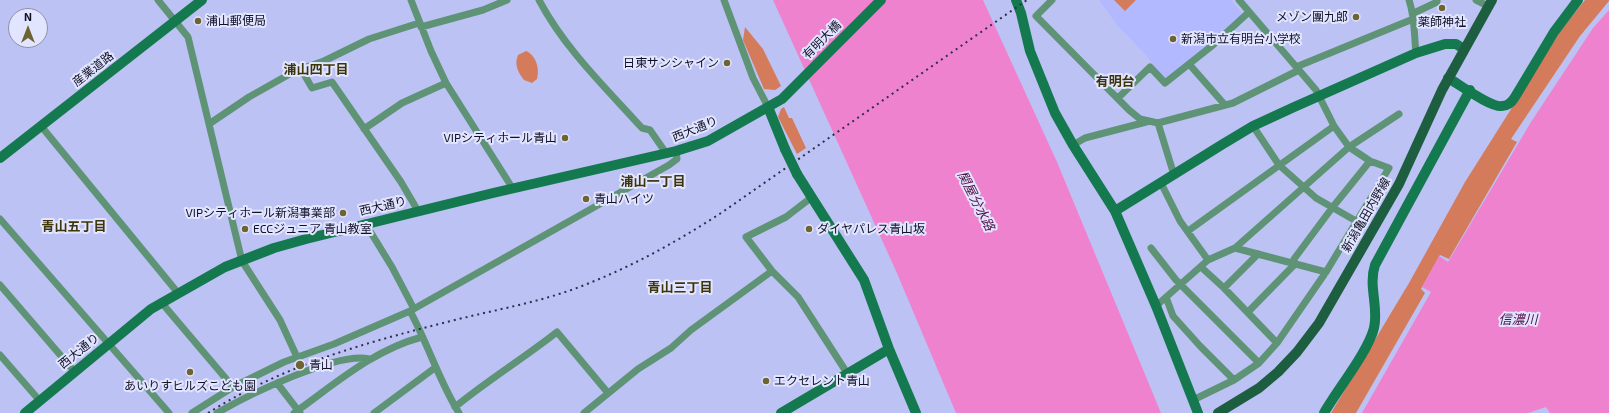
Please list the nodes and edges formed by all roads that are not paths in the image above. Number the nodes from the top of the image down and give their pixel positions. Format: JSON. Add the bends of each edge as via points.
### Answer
{"nodes":[{"id":1,"x":158,"y":0,"type":"edge"},
{"id":2,"x":202,"y":0,"type":"edge"},
{"id":3,"x":411,"y":0,"type":"edge"},
{"id":4,"x":507,"y":0,"type":"edge"},
{"id":5,"x":539,"y":0,"type":"edge"},
{"id":6,"x":724,"y":0,"type":"edge"},
{"id":7,"x":881,"y":0,"type":"edge"},
{"id":8,"x":1016,"y":0,"type":"edge"},
{"id":9,"x":1052,"y":0,"type":"edge"},
{"id":10,"x":1239,"y":0,"type":"edge"},
{"id":11,"x":1409,"y":0,"type":"edge"},
{"id":12,"x":1437,"y":0,"type":"edge"},
{"id":13,"x":1476,"y":0,"type":"edge"},
{"id":14,"x":1578,"y":0,"type":"edge"},
{"id":15,"x":1490,"y":3,"type":"edge"},
{"id":16,"x":1249,"y":12,"type":"junction"},
{"id":17,"x":1413,"y":16,"type":"junction"},
{"id":18,"x":176,"y":20,"type":"junction"},
{"id":19,"x":420,"y":25,"type":"junction"},
{"id":20,"x":1464,"y":49,"type":"junction"},
{"id":21,"x":1416,"y":53,"type":"junction"},
{"id":22,"x":1189,"y":64,"type":"junction"},
{"id":23,"x":1298,"y":68,"type":"junction"},
{"id":24,"x":301,"y":69,"type":"junction"},
{"id":25,"x":1448,"y":78,"type":"junction"},
{"id":26,"x":446,"y":83,"type":"junction"},
{"id":27,"x":1470,"y":90,"type":"junction"},
{"id":28,"x":1320,"y":96,"type":"junction"},
{"id":29,"x":1118,"y":98,"type":"junction"},
{"id":30,"x":782,"y":99,"type":"joint"},
{"id":31,"x":1225,"y":105,"type":"junction"},
{"id":32,"x":768,"y":107,"type":"junction"},
{"id":33,"x":1399,"y":114,"type":"dead end"},
{"id":34,"x":1150,"y":121,"type":"junction"},
{"id":35,"x":1158,"y":123,"type":"junction"},
{"id":36,"x":209,"y":124,"type":"junction"},
{"id":37,"x":41,"y":126,"type":"junction"},
{"id":38,"x":1254,"y":126,"type":"junction"},
{"id":39,"x":1334,"y":126,"type":"junction"},
{"id":40,"x":364,"y":129,"type":"junction"},
{"id":41,"x":1073,"y":145,"type":"junction"},
{"id":42,"x":1350,"y":147,"type":"junction"},
{"id":43,"x":671,"y":152,"type":"junction"},
{"id":44,"x":0,"y":158,"type":"edge"},
{"id":45,"x":1370,"y":161,"type":"junction"},
{"id":46,"x":1279,"y":165,"type":"junction"},
{"id":47,"x":1174,"y":175,"type":"junction"},
{"id":48,"x":1161,"y":183,"type":"junction"},
{"id":49,"x":1303,"y":186,"type":"junction"},
{"id":50,"x":513,"y":189,"type":"junction"},
{"id":51,"x":812,"y":197,"type":"junction"},
{"id":52,"x":1332,"y":208,"type":"junction"},
{"id":53,"x":418,"y":211,"type":"junction"},
{"id":54,"x":1115,"y":211,"type":"junction"},
{"id":55,"x":0,"y":219,"type":"edge"},
{"id":56,"x":1356,"y":222,"type":"junction"},
{"id":57,"x":365,"y":223,"type":"junction"},
{"id":58,"x":1188,"y":231,"type":"junction"},
{"id":59,"x":1151,"y":248,"type":"dead end"},
{"id":60,"x":1235,"y":248,"type":"junction"},
{"id":61,"x":1258,"y":254,"type":"junction"},
{"id":62,"x":1208,"y":260,"type":"junction"},
{"id":63,"x":242,"y":261,"type":"junction"},
{"id":64,"x":1295,"y":264,"type":"junction"},
{"id":65,"x":1201,"y":267,"type":"junction"},
{"id":66,"x":772,"y":271,"type":"junction"},
{"id":67,"x":1326,"y":272,"type":"junction"},
{"id":68,"x":1181,"y":284,"type":"junction"},
{"id":69,"x":0,"y":285,"type":"edge"},
{"id":70,"x":1224,"y":288,"type":"junction"},
{"id":71,"x":178,"y":293,"type":"junction"},
{"id":72,"x":1166,"y":297,"type":"junction"},
{"id":73,"x":161,"y":302,"type":"junction"},
{"id":74,"x":1156,"y":306,"type":"junction"},
{"id":75,"x":412,"y":310,"type":"junction"},
{"id":76,"x":1248,"y":312,"type":"junction"},
{"id":77,"x":422,"y":337,"type":"junction"},
{"id":78,"x":1277,"y":343,"type":"junction"},
{"id":79,"x":107,"y":344,"type":"junction"},
{"id":80,"x":889,"y":349,"type":"junction"},
{"id":81,"x":0,"y":355,"type":"edge"},
{"id":82,"x":297,"y":357,"type":"junction"},
{"id":83,"x":369,"y":358,"type":"junction"},
{"id":84,"x":1259,"y":363,"type":"junction"},
{"id":85,"x":436,"y":367,"type":"junction"},
{"id":86,"x":74,"y":371,"type":"junction"},
{"id":87,"x":848,"y":373,"type":"junction"},
{"id":88,"x":1234,"y":380,"type":"junction"},
{"id":89,"x":277,"y":383,"type":"junction"},
{"id":90,"x":233,"y":387,"type":"junction"},
{"id":91,"x":608,"y":393,"type":"junction"},
{"id":92,"x":40,"y":400,"type":"junction"},
{"id":93,"x":1193,"y":400,"type":"junction"},
{"id":94,"x":458,"y":411,"type":"edge"},
{"id":95,"x":298,"y":412,"type":"edge"},
{"id":96,"x":1220,"y":412,"type":"edge"},
{"id":97,"x":25,"y":413,"type":"edge"},
{"id":98,"x":168,"y":413,"type":"edge"},
{"id":99,"x":192,"y":413,"type":"edge"},
{"id":100,"x":217,"y":413,"type":"edge"},
{"id":101,"x":374,"y":413,"type":"edge"},
{"id":102,"x":584,"y":413,"type":"edge"},
{"id":103,"x":781,"y":413,"type":"edge"},
{"id":104,"x":916,"y":413,"type":"edge"},
{"id":105,"x":1198,"y":413,"type":"edge"},
{"id":106,"x":1324,"y":413,"type":"edge"}],
"edges":[{"from":1,"to":18,"type":"street"},
{"from":2,"to":18,"type":"street","name":"産業道路"},
{"from":3,"to":19,"type":"street"},
{"from":4,"to":19,"type":"street","via":[[483,10]]},
{"from":5,"to":43,"type":"street","via":[[550,21],[587,69],[642,128],[650,130]]},
{"from":6,"to":32,"type":"street","via":[[753,78]]},
{"from":7,"to":30,"type":"street","name":"有明大橋"},
{"from":8,"to":41,"type":"street","via":[[1030,51],[1055,113]]},
{"from":9,"to":29,"type":"street","via":[[1036,16]]},
{"from":10,"to":16,"type":"street"},
{"from":11,"to":17,"type":"street"},
{"from":12,"to":17,"type":"street"},
{"from":13,"to":15,"type":"street"},
{"from":14,"to":27,"type":"street","via":[[1554,32],[1515,97],[1508,104],[1493,105]]},
{"from":15,"to":20,"type":"main road","name":"新潟亀田内野線"},
{"from":16,"to":22,"type":"street"},
{"from":16,"to":23,"type":"street"},
{"from":17,"to":21,"type":"street"},
{"from":17,"to":23,"type":"street"},
{"from":18,"to":36,"type":"street","via":[[188,37]]},
{"from":18,"to":37,"type":"street","name":"産業道路"},
{"from":19,"to":24,"type":"street","via":[[369,39]]},
{"from":19,"to":26,"type":"street"},
{"from":20,"to":21,"type":"street","via":[[1456,44],[1445,44]]},
{"from":20,"to":25,"type":"main road","name":"新潟亀田内野線"},
{"from":21,"to":28,"type":"street"},
{"from":22,"to":29,"type":"street","via":[[1165,83],[1150,67]]},
{"from":22,"to":31,"type":"street"},
{"from":23,"to":28,"type":"street"},
{"from":23,"to":31,"type":"street"},
{"from":24,"to":36,"type":"street","via":[[259,91]]},
{"from":24,"to":40,"type":"street","via":[[312,88],[332,82]]},
{"from":25,"to":27,"type":"street"},
{"from":25,"to":96,"type":"main road","name":"新潟亀田内野線","via":[[1399,184],[1319,323],[1278,372]]},
{"from":26,"to":40,"type":"street","via":[[402,104]]},
{"from":26,"to":50,"type":"street"},
{"from":27,"to":106,"type":"street","via":[[1377,261],[1372,278],[1375,318],[1372,334]]},
{"from":28,"to":38,"type":"street"},
{"from":28,"to":39,"type":"street"},
{"from":29,"to":34,"type":"street","via":[[1134,115]]},
{"from":30,"to":32,"type":"street","name":"西大通り"},
{"from":31,"to":35,"type":"street"},
{"from":32,"to":43,"type":"street","name":"西大通り","via":[[708,140]]},
{"from":32,"to":51,"type":"street","bridge":true,"via":[[797,174]]},
{"from":33,"to":42,"type":"street"},
{"from":34,"to":35,"type":"street"},
{"from":34,"to":41,"type":"street","via":[[1086,138]]},
{"from":35,"to":47,"type":"street"},
{"from":36,"to":63,"type":"street"},
{"from":37,"to":44,"type":"street","name":"産業道路"},
{"from":37,"to":71,"type":"street"},
{"from":38,"to":46,"type":"street"},
{"from":38,"to":47,"type":"street"},
{"from":39,"to":42,"type":"street"},
{"from":39,"to":46,"type":"street"},
{"from":40,"to":53,"type":"street"},
{"from":41,"to":54,"type":"street"},
{"from":42,"to":45,"type":"street"},
{"from":42,"to":49,"type":"street"},
{"from":43,"to":50,"type":"street","name":"西大通り"},
{"from":43,"to":75,"type":"street","via":[[677,159],[670,165]]},
{"from":45,"to":52,"type":"street"},
{"from":45,"to":56,"type":"street","via":[[1389,168]]},
{"from":46,"to":49,"type":"street"},
{"from":46,"to":58,"type":"street"},
{"from":47,"to":48,"type":"street"},
{"from":48,"to":54,"type":"street"},
{"from":48,"to":58,"type":"street","via":[[1180,221]]},
{"from":49,"to":52,"type":"street"},
{"from":49,"to":60,"type":"street"},
{"from":50,"to":53,"type":"street","name":"西大通り"},
{"from":51,"to":66,"type":"street","via":[[786,217],[746,237]]},
{"from":51,"to":80,"type":"street","via":[[864,280]]},
{"from":52,"to":56,"type":"street"},
{"from":52,"to":64,"type":"street","via":[[1294,259]]},
{"from":53,"to":57,"type":"street","name":"西大通り"},
{"from":54,"to":74,"type":"street"},
{"from":55,"to":79,"type":"street"},
{"from":56,"to":67,"type":"street"},
{"from":57,"to":63,"type":"street","name":"西大通り","via":[[274,248]]},
{"from":57,"to":75,"type":"street","via":[[392,267]]},
{"from":58,"to":62,"type":"street"},
{"from":59,"to":68,"type":"street"},
{"from":60,"to":61,"type":"street"},
{"from":60,"to":62,"type":"street"},
{"from":61,"to":64,"type":"street"},
{"from":61,"to":70,"type":"street"},
{"from":62,"to":65,"type":"street"},
{"from":63,"to":71,"type":"street","name":"西大通り","via":[[225,267]]},
{"from":63,"to":82,"type":"street","via":[[280,320]]},
{"from":64,"to":67,"type":"street"},
{"from":64,"to":76,"type":"street"},
{"from":65,"to":68,"type":"street"},
{"from":65,"to":70,"type":"street"},
{"from":66,"to":87,"type":"street","via":[[798,297]]},
{"from":66,"to":91,"type":"street"},
{"from":67,"to":78,"type":"street"},
{"from":68,"to":72,"type":"street"},
{"from":68,"to":84,"type":"street"},
{"from":69,"to":86,"type":"street"},
{"from":70,"to":76,"type":"street"},
{"from":71,"to":73,"type":"street","name":"西大通り"},
{"from":72,"to":74,"type":"street"},
{"from":72,"to":88,"type":"street","via":[[1173,316]]},
{"from":73,"to":79,"type":"street","name":"西大通り"},
{"from":73,"to":90,"type":"street"},
{"from":74,"to":93,"type":"street"},
{"from":75,"to":77,"type":"street"},
{"from":75,"to":82,"type":"street"},
{"from":76,"to":78,"type":"street"},
{"from":77,"to":83,"type":"street","via":[[396,345]]},
{"from":77,"to":85,"type":"street"},
{"from":78,"to":84,"type":"street"},
{"from":79,"to":86,"type":"street","name":"西大通り"},
{"from":79,"to":98,"type":"street"},
{"from":80,"to":87,"type":"street"},
{"from":80,"to":104,"type":"street"},
{"from":81,"to":92,"type":"street"},
{"from":82,"to":90,"type":"street"},
{"from":83,"to":89,"type":"street","via":[[360,356],[326,365]]},
{"from":83,"to":95,"type":"street"},
{"from":84,"to":88,"type":"street"},
{"from":85,"to":94,"type":"street"},
{"from":85,"to":101,"type":"street"},
{"from":86,"to":92,"type":"street","name":"西大通り"},
{"from":87,"to":103,"type":"street"},
{"from":88,"to":93,"type":"street"},
{"from":89,"to":95,"type":"street"},
{"from":89,"to":100,"type":"street"},
{"from":90,"to":99,"type":"street"},
{"from":91,"to":94,"type":"street","via":[[557,332],[519,362],[478,389]]},
{"from":91,"to":102,"type":"street"},
{"from":92,"to":97,"type":"street","name":"西大通り"},
{"from":93,"to":105,"type":"street"}]}
